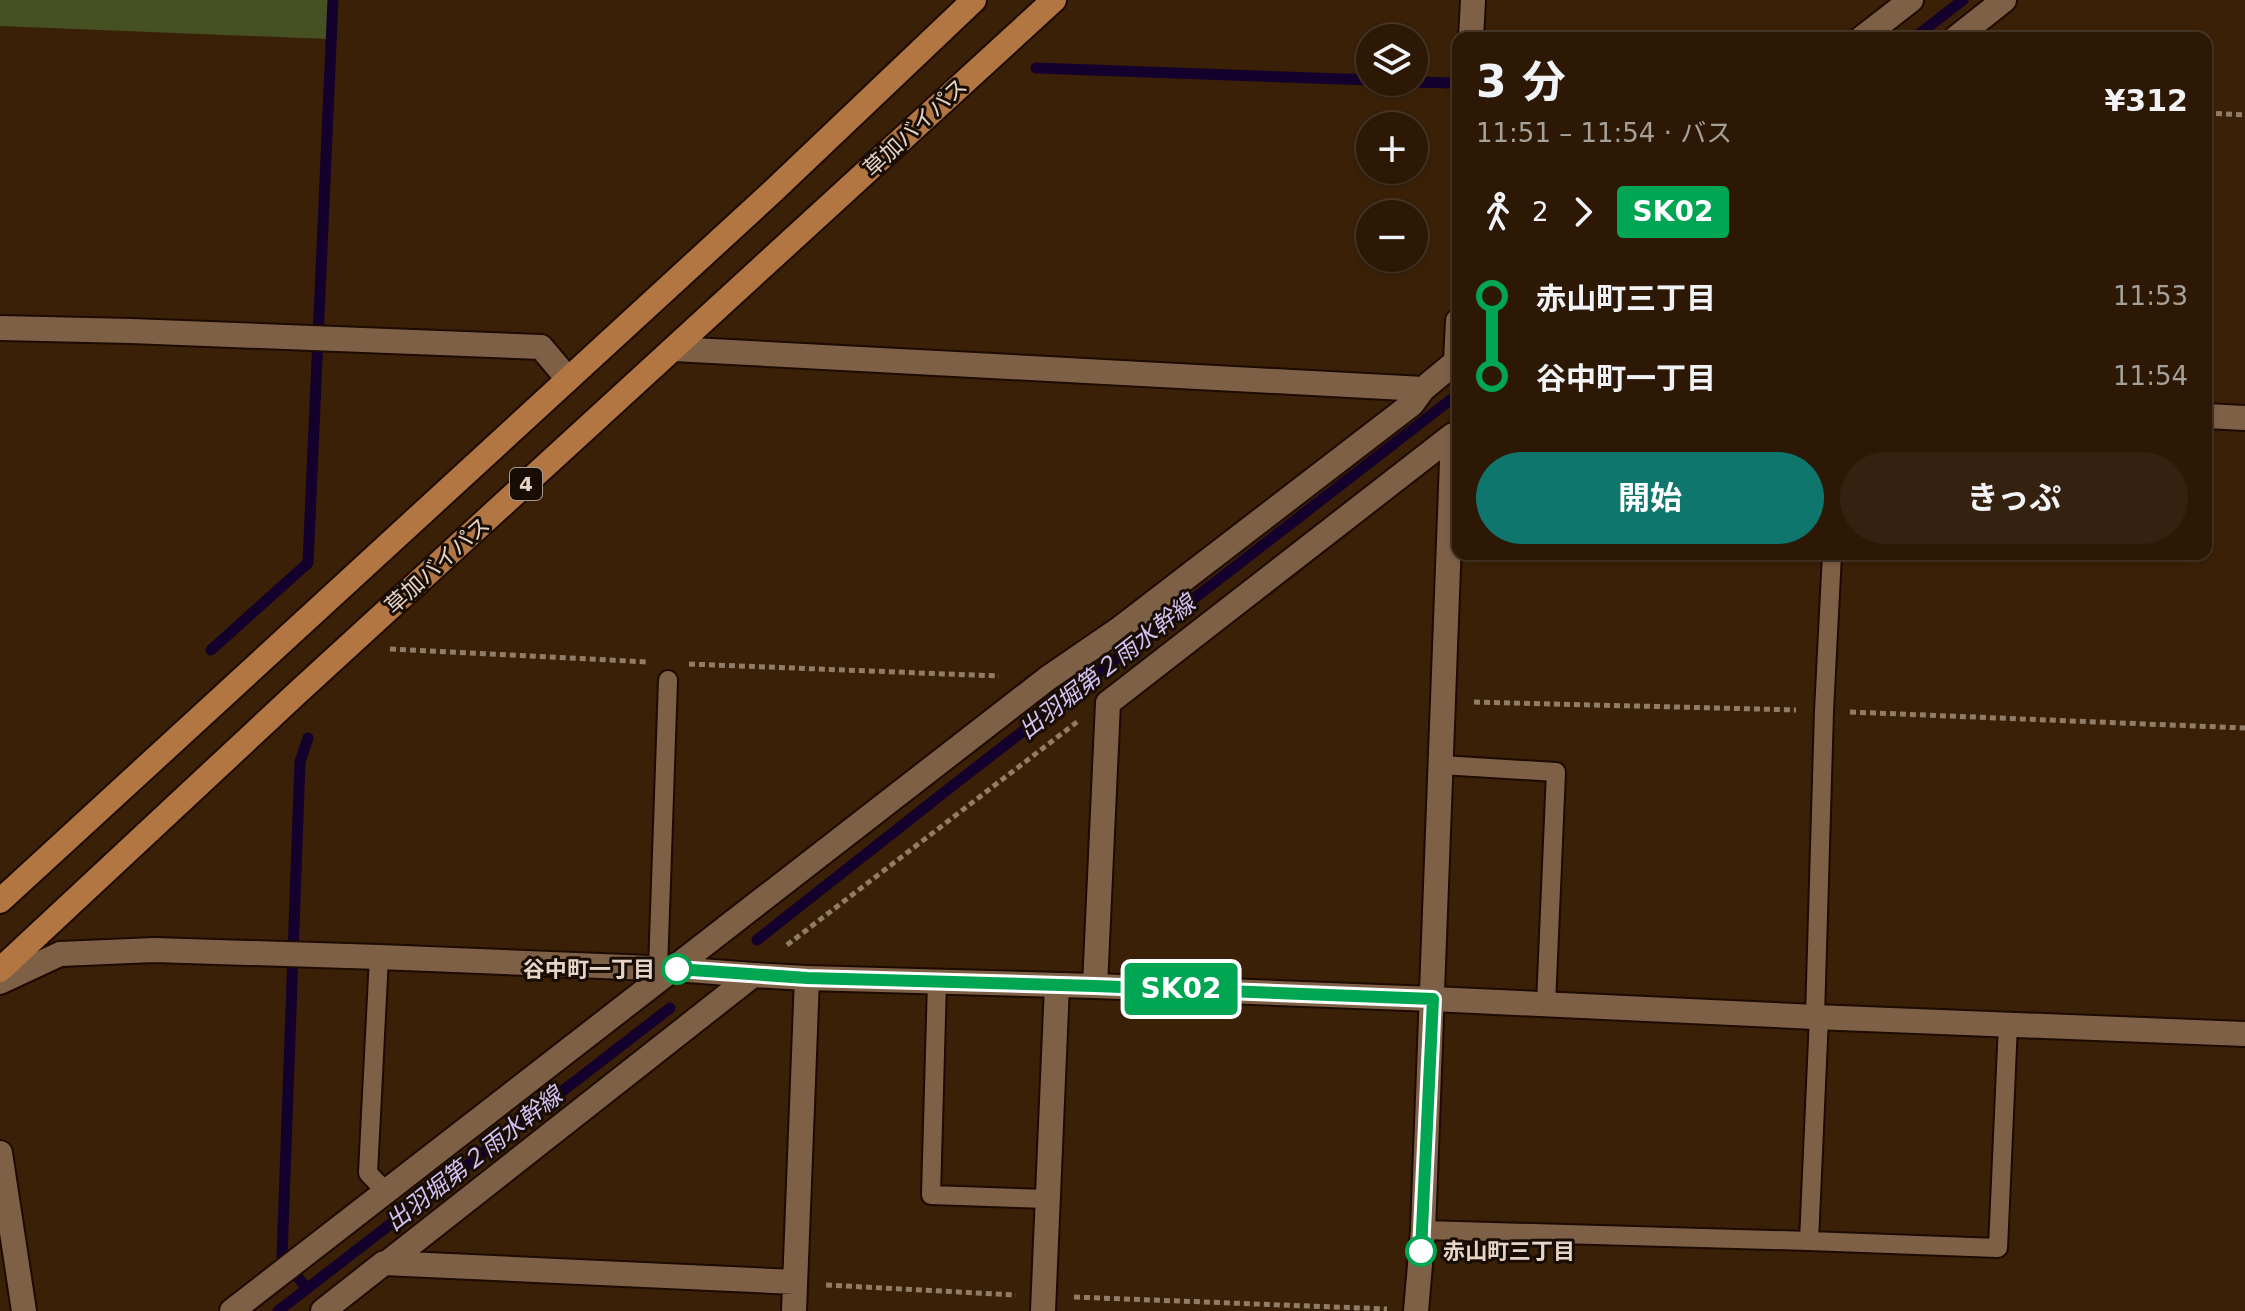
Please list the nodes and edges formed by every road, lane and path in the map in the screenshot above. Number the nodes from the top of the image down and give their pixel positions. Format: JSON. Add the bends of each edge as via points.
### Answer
{"nodes":[{"id":1,"x":974,"y":0,"type":"edge"},
{"id":2,"x":1054,"y":0,"type":"edge"},
{"id":3,"x":1473,"y":0,"type":"edge"},
{"id":4,"x":1911,"y":0,"type":"edge"},
{"id":5,"x":2004,"y":0,"type":"edge"},
{"id":6,"x":1471,"y":32,"type":"edge"},
{"id":7,"x":1870,"y":32,"type":"edge"},
{"id":8,"x":1964,"y":32,"type":"edge"},
{"id":9,"x":2212,"y":113,"type":"edge"},
{"id":10,"x":2245,"y":115,"type":"edge"},
{"id":11,"x":0,"y":328,"type":"edge"},
{"id":12,"x":674,"y":349,"type":"junction"},
{"id":13,"x":1452,"y":365,"type":"edge"},
{"id":14,"x":568,"y":379,"type":"junction"},
{"id":15,"x":1423,"y":389,"type":"junction"},
{"id":16,"x":2212,"y":416,"type":"edge"},
{"id":17,"x":2245,"y":418,"type":"edge"},
{"id":18,"x":1452,"y":436,"type":"edge"},
{"id":19,"x":1452,"y":465,"type":"edge"},
{"id":20,"x":1832,"y":560,"type":"edge"},
{"id":21,"x":388,"y":649,"type":"dead end"},
{"id":22,"x":655,"y":662,"type":"dead end"},
{"id":23,"x":686,"y":664,"type":"dead end"},
{"id":24,"x":1048,"y":678,"type":"junction"},
{"id":25,"x":668,"y":680,"type":"dead end"},
{"id":26,"x":1108,"y":703,"type":"junction"},
{"id":27,"x":1442,"y":765,"type":"junction"},
{"id":28,"x":0,"y":901,"type":"edge"},
{"id":29,"x":379,"y":957,"type":"junction"},
{"id":30,"x":666,"y":969,"type":"junction"},
{"id":31,"x":0,"y":970,"type":"edge"},
{"id":32,"x":753,"y":975,"type":"junction"},
{"id":33,"x":807,"y":978,"type":"junction"},
{"id":34,"x":0,"y":982,"type":"edge"},
{"id":35,"x":937,"y":982,"type":"junction"},
{"id":36,"x":1057,"y":985,"type":"junction"},
{"id":37,"x":1095,"y":986,"type":"junction"},
{"id":38,"x":1433,"y":999,"type":"junction"},
{"id":39,"x":1546,"y":1004,"type":"junction"},
{"id":40,"x":1817,"y":1017,"type":"junction"},
{"id":41,"x":2008,"y":1024,"type":"junction"},
{"id":42,"x":2245,"y":1034,"type":"edge"},
{"id":43,"x":0,"y":1153,"type":"edge"},
{"id":44,"x":386,"y":1192,"type":"junction"},
{"id":45,"x":1048,"y":1199,"type":"junction"},
{"id":46,"x":1423,"y":1230,"type":"junction"},
{"id":47,"x":1809,"y":1241,"type":"junction"},
{"id":48,"x":387,"y":1263,"type":"junction"},
{"id":49,"x":795,"y":1282,"type":"junction"},
{"id":50,"x":1044,"y":1304,"type":"edge"},
{"id":51,"x":1416,"y":1310,"type":"edge"},
{"id":52,"x":24,"y":1311,"type":"edge"},
{"id":53,"x":232,"y":1311,"type":"edge"},
{"id":54,"x":323,"y":1311,"type":"edge"},
{"id":55,"x":794,"y":1311,"type":"edge"}],
"edges":[{"from":1,"to":14,"type":"highway","number":"4"},
{"from":2,"to":12,"type":"highway","name":"草加バイパス","number":"4"},
{"from":3,"to":6,"type":"street"},
{"from":4,"to":7,"type":"street"},
{"from":5,"to":8,"type":"street"},
{"from":9,"to":10,"type":"path"},
{"from":11,"to":14,"type":"street","via":[[541,347]]},
{"from":12,"to":15,"type":"street"},
{"from":12,"to":31,"type":"highway","name":"草加バイパス","number":"4"},
{"from":13,"to":15,"type":"street"},
{"from":14,"to":28,"type":"highway","number":"4"},
{"from":15,"to":24,"type":"street","via":[[1412,404]]},
{"from":16,"to":17,"type":"street"},
{"from":18,"to":26,"type":"street"},
{"from":19,"to":27,"type":"street"},
{"from":20,"to":40,"type":"lane"},
{"from":21,"to":22,"type":"path"},
{"from":23,"to":24,"type":"path"},
{"from":24,"to":30,"type":"street"},
{"from":25,"to":30,"type":"lane"},
{"from":26,"to":32,"type":"path","via":[[1097,706]]},
{"from":26,"to":37,"type":"street"},
{"from":27,"to":38,"type":"street"},
{"from":27,"to":39,"type":"lane","via":[[1556,772]]},
{"from":29,"to":30,"type":"street"},
{"from":29,"to":34,"type":"street","via":[[154,950],[60,954]]},
{"from":29,"to":44,"type":"lane","via":[[368,1173]]},
{"from":30,"to":32,"type":"street"},
{"from":30,"to":44,"type":"street"},
{"from":32,"to":33,"type":"street"},
{"from":32,"to":48,"type":"street"},
{"from":33,"to":35,"type":"street"},
{"from":33,"to":49,"type":"street"},
{"from":35,"to":36,"type":"street"},
{"from":35,"to":45,"type":"lane","via":[[931,1195]]},
{"from":36,"to":37,"type":"street"},
{"from":36,"to":45,"type":"street"},
{"from":37,"to":38,"type":"street"},
{"from":38,"to":39,"type":"street"},
{"from":38,"to":46,"type":"street"},
{"from":39,"to":40,"type":"street"},
{"from":40,"to":41,"type":"street"},
{"from":40,"to":47,"type":"lane"},
{"from":41,"to":42,"type":"street"},
{"from":41,"to":47,"type":"lane","via":[[1998,1248]]},
{"from":43,"to":52,"type":"street"},
{"from":44,"to":53,"type":"street"},
{"from":45,"to":50,"type":"street"},
{"from":46,"to":47,"type":"lane"},
{"from":46,"to":51,"type":"street"},
{"from":48,"to":49,"type":"street"},
{"from":48,"to":54,"type":"street"},
{"from":49,"to":50,"type":"path"},
{"from":49,"to":55,"type":"street"},
{"from":50,"to":51,"type":"path"}]}
